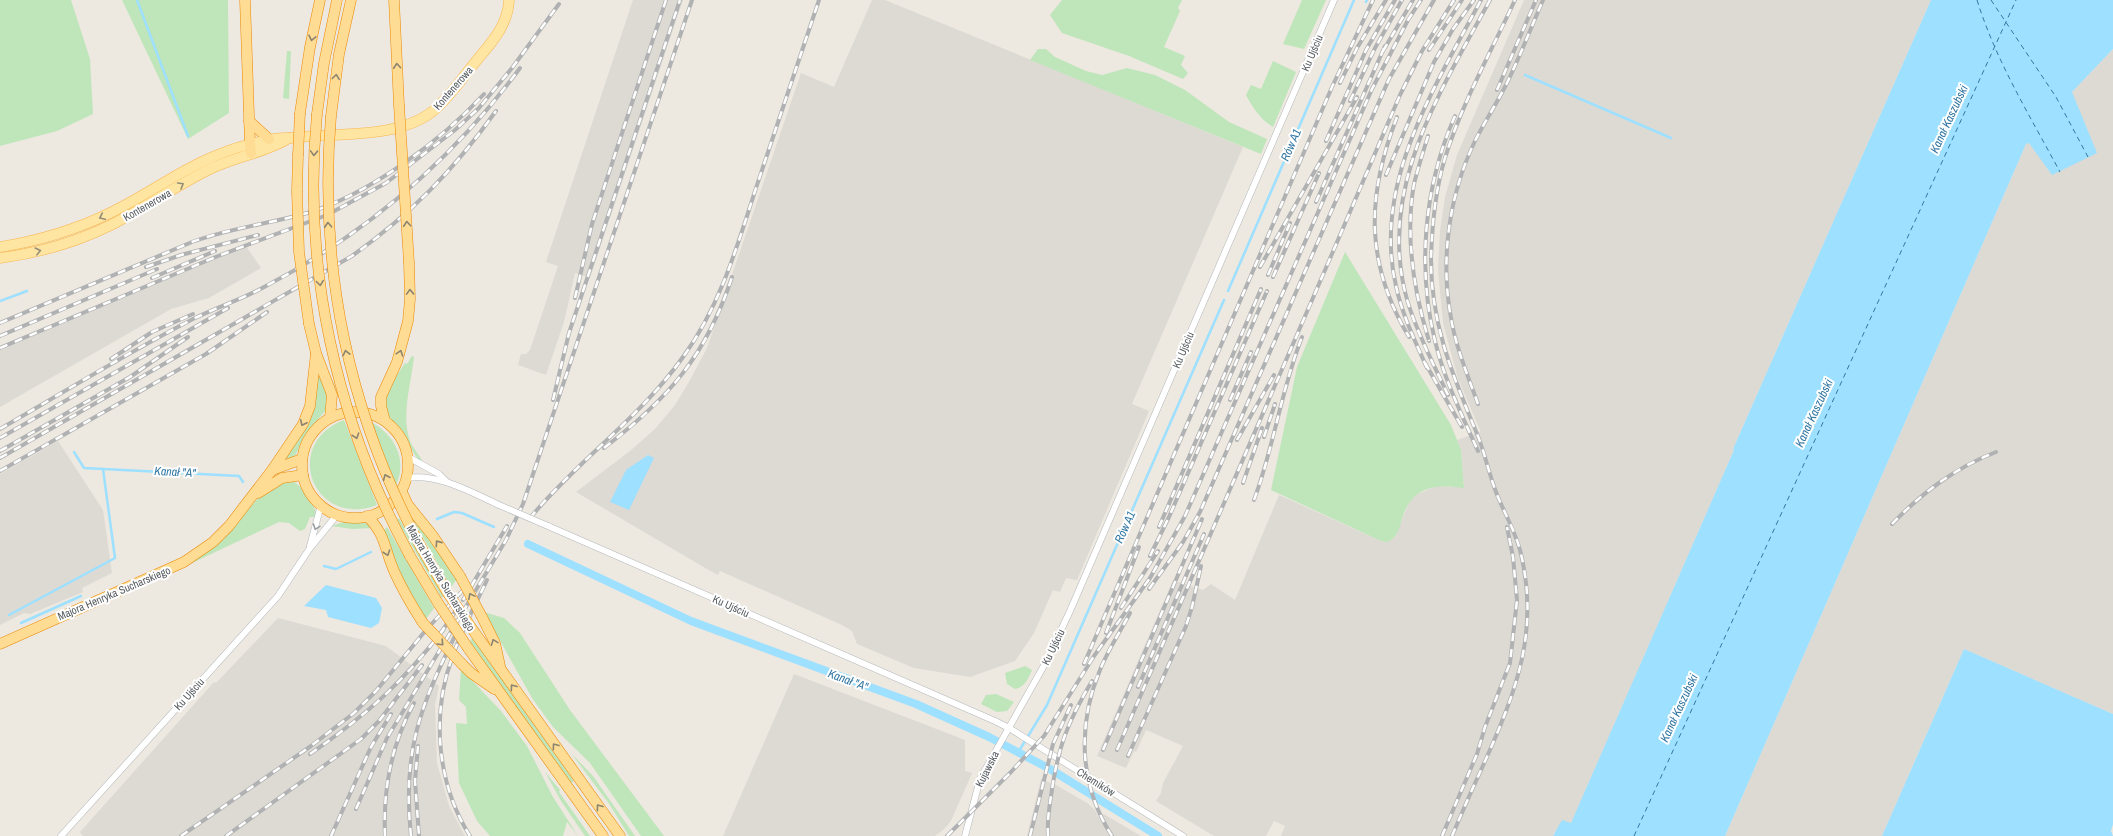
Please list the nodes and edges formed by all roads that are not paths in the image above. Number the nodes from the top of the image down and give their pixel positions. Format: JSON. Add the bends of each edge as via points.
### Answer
{"nodes":[{"id":1,"x":245,"y":0,"type":"edge"},
{"id":2,"x":320,"y":0,"type":"edge"},
{"id":3,"x":337,"y":0,"type":"edge"},
{"id":4,"x":351,"y":0,"type":"edge"},
{"id":5,"x":394,"y":0,"type":"edge"},
{"id":6,"x":509,"y":0,"type":"edge"},
{"id":7,"x":1334,"y":0,"type":"edge"},
{"id":8,"x":249,"y":121,"type":"junction"},
{"id":9,"x":289,"y":138,"type":"junction"},
{"id":10,"x":269,"y":139,"type":"junction"},
{"id":11,"x":250,"y":148,"type":"junction"},
{"id":12,"x":0,"y":247,"type":"edge"},
{"id":13,"x":0,"y":258,"type":"edge"},
{"id":14,"x":316,"y":353,"type":"junction"},
{"id":15,"x":330,"y":418,"type":"junction"},
{"id":16,"x":385,"y":421,"type":"junction"},
{"id":17,"x":408,"y":456,"type":"junction"},
{"id":18,"x":302,"y":459,"type":"junction"},
{"id":19,"x":272,"y":470,"type":"junction"},
{"id":20,"x":303,"y":475,"type":"junction"},
{"id":21,"x":407,"y":478,"type":"junction"},
{"id":22,"x":448,"y":482,"type":"junction"},
{"id":23,"x":401,"y":490,"type":"junction"},
{"id":24,"x":253,"y":497,"type":"junction"},
{"id":25,"x":321,"y":505,"type":"junction"},
{"id":26,"x":337,"y":515,"type":"junction"},
{"id":27,"x":367,"y":516,"type":"junction"},
{"id":28,"x":310,"y":548,"type":"junction"},
{"id":29,"x":0,"y":644,"type":"edge"},
{"id":30,"x":500,"y":670,"type":"junction"},
{"id":31,"x":500,"y":694,"type":"junction"},
{"id":32,"x":1009,"y":728,"type":"junction"},
{"id":33,"x":61,"y":836,"type":"edge"},
{"id":34,"x":603,"y":836,"type":"edge"},
{"id":35,"x":620,"y":836,"type":"edge"},
{"id":36,"x":965,"y":836,"type":"edge"},
{"id":37,"x":1183,"y":836,"type":"edge"}],
"edges":[{"from":1,"to":8,"type":"highway"},
{"from":2,"to":14,"type":"highway","one_way":true,"bridge":true,"via":[[300,113],[297,212],[309,324]]},
{"from":3,"to":31,"type":"highway","name":"Majora Henryka Sucharskiego","one_way":true,"bridge":true,"via":[[325,56],[314,151],[314,214],[318,272],[332,355],[348,415],[387,512],[438,603]]},
{"from":30,"to":4,"type":"highway","name":"Majora Henryka Sucharskiego","one_way":true,"bridge":true,"via":[[447,592],[397,501],[378,457],[360,404],[342,336],[328,225],[328,158],[339,54]]},
{"from":16,"to":5,"type":"highway","one_way":true,"bridge":true,"via":[[381,397],[397,362],[408,321],[410,299]]},
{"from":6,"to":9,"type":"main road","name":"Kontenerowa","via":[[507,17],[498,34],[442,104],[425,117],[406,127],[392,130]]},
{"from":7,"to":32,"type":"street","name":"Ku Ujściu","via":[[1070,611],[1048,659]]},
{"from":8,"to":10,"type":"highway"},
{"from":8,"to":11,"type":"highway"},
{"from":9,"to":10,"type":"main road","name":"Kontenerowa"},
{"from":9,"to":11,"type":"main road","name":"Kontenerowa","via":[[279,144]]},
{"from":10,"to":11,"type":"main road","name":"Kontenerowa"},
{"from":11,"to":12,"type":"main road","name":"Kontenerowa","one_way":true,"via":[[232,148],[213,156],[116,210],[83,225],[46,238]]},
{"from":13,"to":11,"type":"main road","name":"Kontenerowa","one_way":true,"via":[[44,250],[89,235]]},
{"from":14,"to":15,"type":"highway","via":[[332,396]]},
{"from":14,"to":19,"type":"highway","one_way":true,"via":[[310,406],[303,424]]},
{"from":15,"to":16,"type":"highway","via":[[357,412],[372,414]]},
{"from":15,"to":18,"type":"highway","via":[[314,431]]},
{"from":16,"to":17,"type":"highway","via":[[401,438]]},
{"from":17,"to":21,"type":"highway"},
{"from":17,"to":22,"type":"street","name":"Ku Ujściu"},
{"from":18,"to":19,"type":"highway","name":"Majora Henryka Sucharskiego"},
{"from":18,"to":20,"type":"highway"},
{"from":19,"to":24,"type":"highway","name":"Majora Henryka Sucharskiego"},
{"from":20,"to":24,"type":"highway","name":"Majora Henryka Sucharskiego","via":[[282,478]]},
{"from":20,"to":25,"type":"highway","via":[[310,493]]},
{"from":21,"to":22,"type":"street","name":"Ku Ujściu","via":[[421,476]]},
{"from":21,"to":23,"type":"highway"},
{"from":22,"to":32,"type":"street","name":"Ku Ujściu","bridge":true},
{"from":23,"to":27,"type":"highway","via":[[389,505]]},
{"from":30,"to":23,"type":"highway","one_way":true,"bridge":true,"via":[[496,643],[460,576],[434,536],[408,506]]},
{"from":24,"to":29,"type":"highway","name":"Majora Henryka Sucharskiego","via":[[213,542],[184,562]]},
{"from":25,"to":26,"type":"highway"},
{"from":25,"to":28,"type":"street","name":"Ku Ujściu","one_way":true},
{"from":26,"to":27,"type":"highway"},
{"from":26,"to":28,"type":"street","name":"Ku Ujściu"},
{"from":27,"to":31,"type":"highway","one_way":true,"bridge":true,"via":[[379,528],[394,570],[423,622],[471,673]]},
{"from":28,"to":33,"type":"street","name":"Ku Ujściu","via":[[278,596]]},
{"from":35,"to":30,"type":"highway","name":"Majora Henryka Sucharskiego","one_way":true},
{"from":31,"to":34,"type":"highway","name":"Majora Henryka Sucharskiego"},
{"from":32,"to":36,"type":"street","name":"Kujawska","via":[[978,785]]},
{"from":32,"to":37,"type":"street","name":"Chemików"}]}
